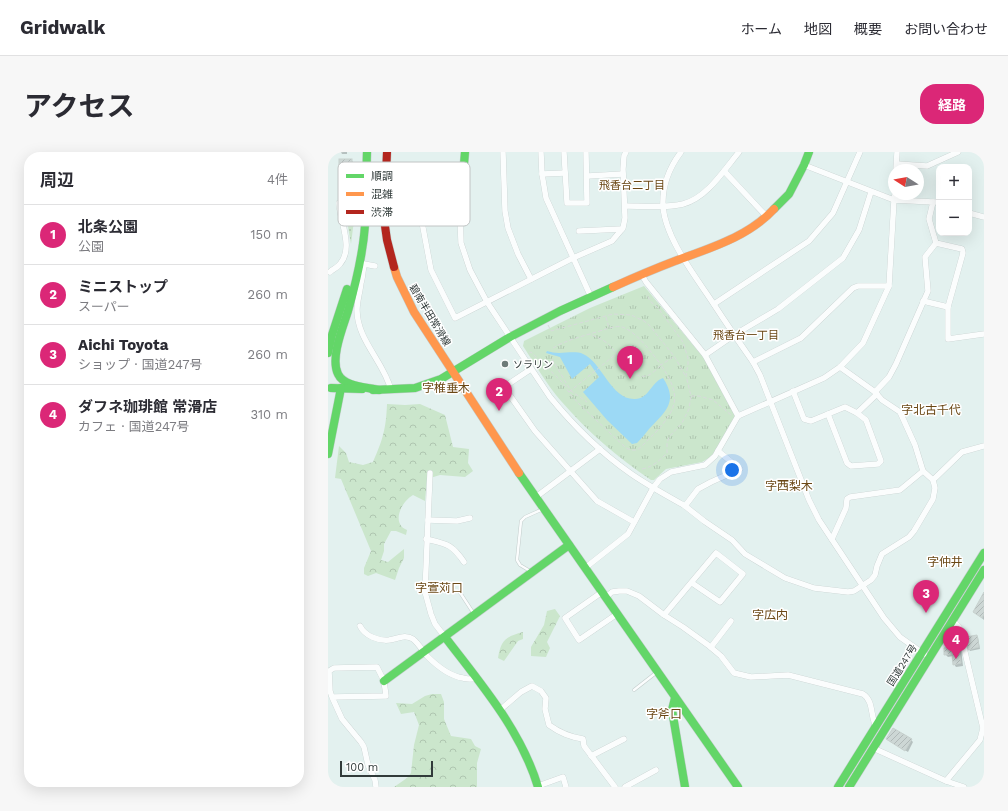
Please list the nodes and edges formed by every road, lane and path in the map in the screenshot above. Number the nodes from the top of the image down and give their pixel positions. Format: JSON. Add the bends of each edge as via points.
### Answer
{"nodes":[{"id":1,"x":367,"y":152,"type":"edge"},
{"id":2,"x":387,"y":152,"type":"edge"},
{"id":3,"x":464,"y":152,"type":"edge"},
{"id":4,"x":503,"y":152,"type":"edge"},
{"id":5,"x":541,"y":152,"type":"edge"},
{"id":6,"x":564,"y":152,"type":"edge"},
{"id":7,"x":586,"y":152,"type":"edge"},
{"id":8,"x":626,"y":152,"type":"edge"},
{"id":9,"x":681,"y":152,"type":"edge"},
{"id":10,"x":739,"y":152,"type":"edge"},
{"id":11,"x":809,"y":152,"type":"edge"},
{"id":12,"x":860,"y":152,"type":"edge"},
{"id":13,"x":897,"y":152,"type":"edge"},
{"id":14,"x":958,"y":152,"type":"edge"},
{"id":15,"x":367,"y":162,"type":"edge"},
{"id":16,"x":386,"y":162,"type":"edge"},
{"id":17,"x":463,"y":162,"type":"edge"},
{"id":18,"x":896,"y":164,"type":"edge"},
{"id":19,"x":804,"y":165,"type":"junction"},
{"id":20,"x":924,"y":166,"type":"edge"},
{"id":21,"x":724,"y":171,"type":"junction"},
{"id":22,"x":565,"y":173,"type":"junction"},
{"id":23,"x":542,"y":174,"type":"junction"},
{"id":24,"x":623,"y":174,"type":"junction"},
{"id":25,"x":588,"y":176,"type":"junction"},
{"id":26,"x":847,"y":182,"type":"junction"},
{"id":27,"x":871,"y":192,"type":"junction"},
{"id":28,"x":888,"y":196,"type":"edge"},
{"id":29,"x":895,"y":200,"type":"edge"},
{"id":30,"x":920,"y":200,"type":"edge"},
{"id":31,"x":936,"y":202,"type":"edge"},
{"id":32,"x":624,"y":206,"type":"junction"},
{"id":33,"x":663,"y":206,"type":"junction"},
{"id":34,"x":972,"y":214,"type":"edge"},
{"id":35,"x":767,"y":217,"type":"junction"},
{"id":36,"x":984,"y":217,"type":"edge"},
{"id":37,"x":343,"y":226,"type":"edge"},
{"id":38,"x":359,"y":226,"type":"edge"},
{"id":39,"x":365,"y":226,"type":"edge"},
{"id":40,"x":385,"y":226,"type":"edge"},
{"id":41,"x":423,"y":226,"type":"edge"},
{"id":42,"x":460,"y":226,"type":"edge"},
{"id":43,"x":622,"y":229,"type":"junction"},
{"id":44,"x":579,"y":231,"type":"dead end"},
{"id":45,"x":936,"y":243,"type":"junction"},
{"id":46,"x":573,"y":258,"type":"junction"},
{"id":47,"x":683,"y":259,"type":"junction"},
{"id":48,"x":375,"y":266,"type":"dead end"},
{"id":49,"x":330,"y":272,"type":"dead end"},
{"id":50,"x":642,"y":275,"type":"junction"},
{"id":51,"x":531,"y":279,"type":"junction"},
{"id":52,"x":889,"y":286,"type":"junction"},
{"id":53,"x":652,"y":290,"type":"junction"},
{"id":54,"x":591,"y":297,"type":"junction"},
{"id":55,"x":923,"y":301,"type":"junction"},
{"id":56,"x":487,"y":302,"type":"junction"},
{"id":57,"x":714,"y":304,"type":"junction"},
{"id":58,"x":948,"y":307,"type":"junction"},
{"id":59,"x":606,"y":316,"type":"junction"},
{"id":60,"x":547,"y":324,"type":"dead end"},
{"id":61,"x":609,"y":328,"type":"junction"},
{"id":62,"x":590,"y":334,"type":"junction"},
{"id":63,"x":984,"y":334,"type":"edge"},
{"id":64,"x":734,"y":335,"type":"junction"},
{"id":65,"x":510,"y":337,"type":"junction"},
{"id":66,"x":553,"y":348,"type":"dead end"},
{"id":67,"x":328,"y":353,"type":"edge"},
{"id":68,"x":527,"y":354,"type":"dead end"},
{"id":69,"x":617,"y":354,"type":"junction"},
{"id":70,"x":705,"y":355,"type":"junction"},
{"id":71,"x":674,"y":356,"type":"junction"},
{"id":72,"x":552,"y":359,"type":"dead end"},
{"id":73,"x":753,"y":362,"type":"junction"},
{"id":74,"x":661,"y":365,"type":"junction"},
{"id":75,"x":840,"y":367,"type":"junction"},
{"id":76,"x":531,"y":369,"type":"junction"},
{"id":77,"x":453,"y":372,"type":"junction"},
{"id":78,"x":686,"y":376,"type":"junction"},
{"id":79,"x":331,"y":388,"type":"dead end"},
{"id":80,"x":340,"y":388,"type":"junction"},
{"id":81,"x":379,"y":390,"type":"junction"},
{"id":82,"x":391,"y":390,"type":"junction"},
{"id":83,"x":571,"y":390,"type":"junction"},
{"id":84,"x":793,"y":391,"type":"junction"},
{"id":85,"x":569,"y":392,"type":"junction"},
{"id":86,"x":876,"y":393,"type":"junction"},
{"id":87,"x":691,"y":396,"type":"junction"},
{"id":88,"x":587,"y":402,"type":"dead end"},
{"id":89,"x":770,"y":402,"type":"junction"},
{"id":90,"x":857,"y":413,"type":"junction"},
{"id":91,"x":828,"y":414,"type":"junction"},
{"id":92,"x":738,"y":415,"type":"junction"},
{"id":93,"x":984,"y":446,"type":"edge"},
{"id":94,"x":600,"y":449,"type":"junction"},
{"id":95,"x":718,"y":450,"type":"junction"},
{"id":96,"x":328,"y":454,"type":"edge"},
{"id":97,"x":642,"y":469,"type":"dead end"},
{"id":98,"x":570,"y":470,"type":"junction"},
{"id":99,"x":922,"y":471,"type":"junction"},
{"id":100,"x":430,"y":473,"type":"dead end"},
{"id":101,"x":932,"y":480,"type":"junction"},
{"id":102,"x":653,"y":488,"type":"junction"},
{"id":103,"x":536,"y":497,"type":"junction"},
{"id":104,"x":685,"y":506,"type":"junction"},
{"id":105,"x":544,"y":508,"type":"junction"},
{"id":106,"x":470,"y":518,"type":"dead end"},
{"id":107,"x":428,"y":520,"type":"junction"},
{"id":108,"x":634,"y":522,"type":"junction"},
{"id":109,"x":426,"y":539,"type":"junction"},
{"id":110,"x":832,"y":539,"type":"junction"},
{"id":111,"x":569,"y":545,"type":"junction"},
{"id":112,"x":984,"y":552,"type":"edge"},
{"id":113,"x":464,"y":562,"type":"dead end"},
{"id":114,"x":585,"y":568,"type":"junction"},
{"id":115,"x":984,"y":570,"type":"edge"},
{"id":116,"x":532,"y":573,"type":"junction"},
{"id":117,"x":692,"y":583,"type":"junction"},
{"id":118,"x":862,"y":586,"type":"junction"},
{"id":119,"x":459,"y":591,"type":"dead end"},
{"id":120,"x":604,"y":594,"type":"junction"},
{"id":121,"x":617,"y":614,"type":"junction"},
{"id":122,"x":475,"y":615,"type":"junction"},
{"id":123,"x":664,"y":615,"type":"junction"},
{"id":124,"x":731,"y":621,"type":"dead end"},
{"id":125,"x":953,"y":621,"type":"junction"},
{"id":126,"x":360,"y":626,"type":"dead end"},
{"id":127,"x":445,"y":637,"type":"junction"},
{"id":128,"x":710,"y":647,"type":"junction"},
{"id":129,"x":424,"y":652,"type":"junction"},
{"id":130,"x":922,"y":653,"type":"junction"},
{"id":131,"x":929,"y":658,"type":"junction"},
{"id":132,"x":658,"y":672,"type":"junction"},
{"id":133,"x":475,"y":678,"type":"junction"},
{"id":134,"x":384,"y":681,"type":"junction"},
{"id":135,"x":634,"y":690,"type":"dead end"},
{"id":136,"x":332,"y":697,"type":"junction"},
{"id":137,"x":675,"y":698,"type":"junction"},
{"id":138,"x":984,"y":698,"type":"edge"},
{"id":139,"x":978,"y":701,"type":"junction"},
{"id":140,"x":500,"y":710,"type":"junction"},
{"id":141,"x":876,"y":726,"type":"junction"},
{"id":142,"x":624,"y":739,"type":"dead end"},
{"id":143,"x":873,"y":748,"type":"junction"},
{"id":144,"x":591,"y":756,"type":"junction"},
{"id":145,"x":656,"y":770,"type":"dead end"},
{"id":146,"x":946,"y":781,"type":"junction"},
{"id":147,"x":376,"y":787,"type":"edge"},
{"id":148,"x":538,"y":787,"type":"edge"},
{"id":149,"x":566,"y":787,"type":"edge"},
{"id":150,"x":615,"y":787,"type":"edge"},
{"id":151,"x":625,"y":787,"type":"edge"},
{"id":152,"x":685,"y":787,"type":"edge"},
{"id":153,"x":738,"y":787,"type":"edge"},
{"id":154,"x":838,"y":787,"type":"edge"},
{"id":155,"x":849,"y":787,"type":"edge"},
{"id":156,"x":964,"y":787,"type":"edge"}],
"edges":[{"from":1,"to":15,"type":"main road"},
{"from":2,"to":16,"type":"main road","name":"碧南半田常滑線"},
{"from":3,"to":17,"type":"main road"},
{"from":4,"to":51,"type":"street","via":[[508,228]]},
{"from":5,"to":23,"type":"street"},
{"from":6,"to":22,"type":"street"},
{"from":7,"to":25,"type":"street"},
{"from":8,"to":24,"type":"street"},
{"from":9,"to":33,"type":"street","via":[[667,174]]},
{"from":10,"to":21,"type":"street"},
{"from":11,"to":19,"type":"main road"},
{"from":12,"to":26,"type":"street"},
{"from":13,"to":18,"type":"street"},
{"from":14,"to":20,"type":"street"},
{"from":19,"to":26,"type":"street"},
{"from":19,"to":35,"type":"main road","via":[[789,194]]},
{"from":21,"to":33,"type":"street","via":[[694,200],[678,206]]},
{"from":21,"to":35,"type":"street"},
{"from":22,"to":23,"type":"street"},
{"from":22,"to":25,"type":"street","via":[[567,203],[587,203]]},
{"from":23,"to":46,"type":"street","via":[[546,198]]},
{"from":24,"to":25,"type":"street"},
{"from":24,"to":32,"type":"street"},
{"from":26,"to":27,"type":"street"},
{"from":26,"to":57,"type":"street","via":[[833,213],[809,241]]},
{"from":27,"to":28,"type":"street"},
{"from":27,"to":64,"type":"street","via":[[858,230],[843,258],[778,309]]},
{"from":29,"to":52,"type":"street"},
{"from":30,"to":31,"type":"street"},
{"from":31,"to":45,"type":"street","via":[[929,219]]},
{"from":32,"to":33,"type":"street"},
{"from":32,"to":43,"type":"street","via":[[625,218]]},
{"from":33,"to":47,"type":"street","via":[[665,219]]},
{"from":34,"to":36,"type":"street"},
{"from":35,"to":47,"type":"main road","via":[[731,240]]},
{"from":37,"to":49,"type":"street","via":[[346,247],[339,266]]},
{"from":38,"to":67,"type":"main road","via":[[351,272]]},
{"from":39,"to":81,"type":"main road","via":[[354,290],[335,360],[336,368],[346,382]]},
{"from":40,"to":77,"type":"main road","name":"碧南半田常滑線","via":[[391,259],[404,294]]},
{"from":41,"to":56,"type":"street","via":[[431,270],[455,318]]},
{"from":42,"to":56,"type":"street","via":[[461,242],[470,270]]},
{"from":43,"to":44,"type":"street"},
{"from":43,"to":46,"type":"street","via":[[612,241]]},
{"from":45,"to":55,"type":"street","via":[[926,257],[928,291]]},
{"from":45,"to":58,"type":"street","via":[[962,249],[963,253]]},
{"from":46,"to":51,"type":"street"},
{"from":46,"to":54,"type":"street"},
{"from":47,"to":50,"type":"main road"},
{"from":47,"to":57,"type":"street"},
{"from":48,"to":82,"type":"street","via":[[364,264],[358,319],[360,329]]},
{"from":50,"to":53,"type":"street"},
{"from":50,"to":54,"type":"main road"},
{"from":51,"to":56,"type":"street"},
{"from":52,"to":73,"type":"street","via":[[853,288],[801,338]]},
{"from":52,"to":75,"type":"street","via":[[863,343]]},
{"from":53,"to":70,"type":"street"},
{"from":53,"to":78,"type":"path","via":[[647,295],[650,301],[658,308],[685,347],[688,364]]},
{"from":54,"to":65,"type":"main road"},
{"from":55,"to":58,"type":"street"},
{"from":55,"to":86,"type":"street","via":[[896,364]]},
{"from":56,"to":65,"type":"street"},
{"from":57,"to":64,"type":"street"},
{"from":58,"to":63,"type":"street","via":[[948,339]]},
{"from":59,"to":60,"type":"path","via":[[551,331]]},
{"from":59,"to":61,"type":"path"},
{"from":59,"to":71,"type":"path","via":[[625,314],[644,321]]},
{"from":61,"to":62,"type":"path"},
{"from":61,"to":74,"type":"path","via":[[621,327],[631,332]]},
{"from":62,"to":66,"type":"path","via":[[567,340]]},
{"from":62,"to":69,"type":"path","via":[[608,343]]},
{"from":64,"to":70,"type":"street"},
{"from":64,"to":73,"type":"street"},
{"from":65,"to":76,"type":"street"},
{"from":65,"to":77,"type":"main road"},
{"from":68,"to":85,"type":"path","via":[[531,352]]},
{"from":69,"to":74,"type":"path","via":[[631,372],[639,375],[650,374]]},
{"from":69,"to":83,"type":"path"},
{"from":70,"to":92,"type":"street"},
{"from":71,"to":74,"type":"path"},
{"from":71,"to":78,"type":"path"},
{"from":72,"to":83,"type":"path"},
{"from":73,"to":89,"type":"street"},
{"from":74,"to":85,"type":"path","via":[[674,389],[674,407],[666,421],[637,450],[626,448]]},
{"from":75,"to":84,"type":"street","via":[[824,378]]},
{"from":75,"to":86,"type":"street"},
{"from":76,"to":94,"type":"street","via":[[561,411]]},
{"from":76,"to":98,"type":"street","via":[[504,387],[535,431]]},
{"from":77,"to":82,"type":"main road","via":[[415,388]]},
{"from":77,"to":103,"type":"main road","name":"碧南半田常滑線"},
{"from":78,"to":87,"type":"path"},
{"from":79,"to":80,"type":"main road"},
{"from":80,"to":81,"type":"main road"},
{"from":80,"to":96,"type":"main road"},
{"from":81,"to":82,"type":"main road"},
{"from":83,"to":85,"type":"path"},
{"from":83,"to":88,"type":"path"},
{"from":84,"to":89,"type":"street"},
{"from":84,"to":91,"type":"street","via":[[804,419],[811,422]]},
{"from":86,"to":90,"type":"street"},
{"from":86,"to":99,"type":"street","via":[[900,412],[915,445]]},
{"from":87,"to":92,"type":"path","via":[[707,398],[717,403],[728,414]]},
{"from":87,"to":97,"type":"path","via":[[685,419],[669,438],[667,453],[653,465]]},
{"from":89,"to":92,"type":"street"},
{"from":89,"to":110,"type":"street","via":[[809,500]]},
{"from":90,"to":91,"type":"street","via":[[845,407]]},
{"from":90,"to":91,"type":"street","via":[[866,420],[881,461],[878,464],[851,466],[847,462]]},
{"from":92,"to":95,"type":"street"},
{"from":93,"to":101,"type":"street","via":[[962,452]]},
{"from":94,"to":98,"type":"street"},
{"from":94,"to":102,"type":"street"},
{"from":95,"to":102,"type":"street","via":[[705,465],[664,475]]},
{"from":95,"to":104,"type":"street","via":[[740,469],[698,489]]},
{"from":98,"to":103,"type":"street"},
{"from":98,"to":108,"type":"street","via":[[597,501]]},
{"from":99,"to":101,"type":"street"},
{"from":99,"to":110,"type":"street","via":[[900,490],[847,499],[846,508]]},
{"from":100,"to":107,"type":"street"},
{"from":101,"to":118,"type":"street","via":[[935,488],[933,499],[914,531],[882,554],[871,580]]},
{"from":102,"to":104,"type":"street"},
{"from":102,"to":108,"type":"street"},
{"from":103,"to":105,"type":"main road","name":"碧南半田常滑線"},
{"from":104,"to":118,"type":"street","via":[[732,540],[745,554],[785,578],[827,590],[848,592]]},
{"from":105,"to":111,"type":"main road","name":"碧南半田常滑線"},
{"from":105,"to":116,"type":"lane","via":[[522,519],[520,525],[517,560]]},
{"from":106,"to":107,"type":"street","via":[[457,521]]},
{"from":107,"to":109,"type":"street"},
{"from":108,"to":114,"type":"street","via":[[628,534]]},
{"from":109,"to":113,"type":"street","via":[[455,549]]},
{"from":109,"to":127,"type":"street","via":[[425,592],[435,624]]},
{"from":110,"to":118,"type":"street"},
{"from":111,"to":114,"type":"main road","name":"碧南半田常滑線"},
{"from":111,"to":116,"type":"main road"},
{"from":112,"to":130,"type":"main road","name":"国道247号"},
{"from":114,"to":120,"type":"main road","name":"碧南半田常滑線"},
{"from":115,"to":125,"type":"main road","name":"国道247号"},
{"from":116,"to":122,"type":"main road"},
{"from":117,"to":117,"type":"street","via":[[716,553],[743,574],[720,602]]},
{"from":117,"to":123,"type":"street"},
{"from":118,"to":130,"type":"street","via":[[900,637]]},
{"from":119,"to":122,"type":"lane"},
{"from":120,"to":121,"type":"main road","name":"碧南半田常滑線"},
{"from":120,"to":121,"type":"street","via":[[565,618],[579,640]]},
{"from":120,"to":123,"type":"street","via":[[619,591],[632,593],[647,600]]},
{"from":121,"to":132,"type":"main road","name":"碧南半田常滑線"},
{"from":122,"to":127,"type":"main road"},
{"from":123,"to":128,"type":"street"},
{"from":124,"to":128,"type":"street"},
{"from":125,"to":131,"type":"main road","name":"国道247号"},
{"from":125,"to":139,"type":"street","via":[[959,627]]},
{"from":126,"to":129,"type":"street","via":[[368,636],[387,640],[411,638]]},
{"from":127,"to":129,"type":"main road"},
{"from":127,"to":133,"type":"main road"},
{"from":128,"to":141,"type":"street","via":[[734,674],[751,677],[788,675],[863,694],[867,696]]},
{"from":129,"to":133,"type":"street","via":[[453,676],[472,680]]},
{"from":129,"to":134,"type":"main road"},
{"from":130,"to":131,"type":"street"},
{"from":130,"to":141,"type":"main road","name":"国道247号"},
{"from":131,"to":143,"type":"main road","name":"国道247号"},
{"from":132,"to":135,"type":"lane"},
{"from":132,"to":137,"type":"main road","name":"碧南半田常滑線"},
{"from":133,"to":140,"type":"main road"},
{"from":134,"to":136,"type":"street","via":[[386,696]]},
{"from":134,"to":136,"type":"street","via":[[377,667],[334,668],[330,671]]},
{"from":136,"to":147,"type":"street","via":[[342,719],[364,747]]},
{"from":137,"to":152,"type":"main road","via":[[672,710]]},
{"from":137,"to":153,"type":"main road","name":"碧南半田常滑線"},
{"from":138,"to":139,"type":"street"},
{"from":139,"to":146,"type":"street","via":[[983,728],[980,740]]},
{"from":140,"to":144,"type":"street","via":[[532,686],[541,691],[546,698],[545,709],[549,725],[561,734],[583,739],[584,746]]},
{"from":140,"to":148,"type":"main road","via":[[530,764]]},
{"from":141,"to":154,"type":"main road","name":"国道247号"},
{"from":142,"to":144,"type":"street"},
{"from":143,"to":146,"type":"street"},
{"from":143,"to":155,"type":"main road","name":"国道247号"},
{"from":144,"to":150,"type":"street"},
{"from":145,"to":151,"type":"street"},
{"from":146,"to":156,"type":"street"},
{"from":148,"to":149,"type":"street","via":[[563,777]]}]}
